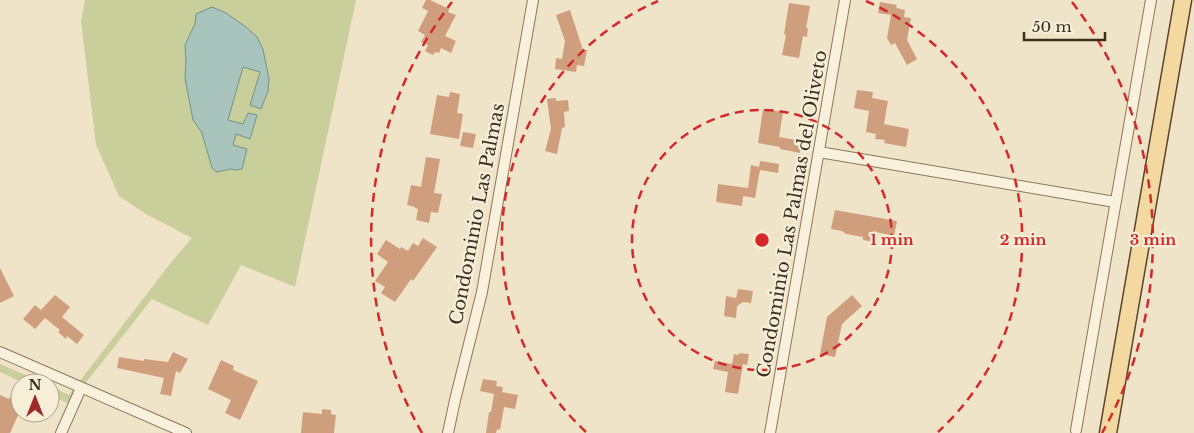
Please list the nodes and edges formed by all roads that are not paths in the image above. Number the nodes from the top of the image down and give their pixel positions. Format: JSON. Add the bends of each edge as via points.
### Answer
{"nodes":[{"id":1,"x":533,"y":0,"type":"edge"},
{"id":2,"x":846,"y":0,"type":"edge"},
{"id":3,"x":1151,"y":0,"type":"edge"},
{"id":4,"x":1183,"y":0,"type":"edge"},
{"id":5,"x":819,"y":152,"type":"junction"},
{"id":6,"x":1115,"y":202,"type":"junction"},
{"id":7,"x":0,"y":352,"type":"edge"},
{"id":8,"x":81,"y":388,"type":"junction"},
{"id":9,"x":1076,"y":430,"type":"dead end"},
{"id":10,"x":60,"y":433,"type":"edge"},
{"id":11,"x":186,"y":433,"type":"edge"},
{"id":12,"x":448,"y":433,"type":"edge"},
{"id":13,"x":770,"y":433,"type":"edge"},
{"id":14,"x":1108,"y":433,"type":"edge"}],
"edges":[{"from":1,"to":12,"type":"street","name":"Condominio Las Palmas","via":[[482,292]]},
{"from":2,"to":5,"type":"street","name":"Condominio Las Palmas del Oliveto"},
{"from":3,"to":6,"type":"street"},
{"from":4,"to":14,"type":"main road"},
{"from":5,"to":6,"type":"street"},
{"from":5,"to":13,"type":"street","name":"Condominio Las Palmas del Oliveto"},
{"from":6,"to":9,"type":"street"},
{"from":7,"to":8,"type":"street"},
{"from":8,"to":10,"type":"street"},
{"from":8,"to":11,"type":"street"}]}
